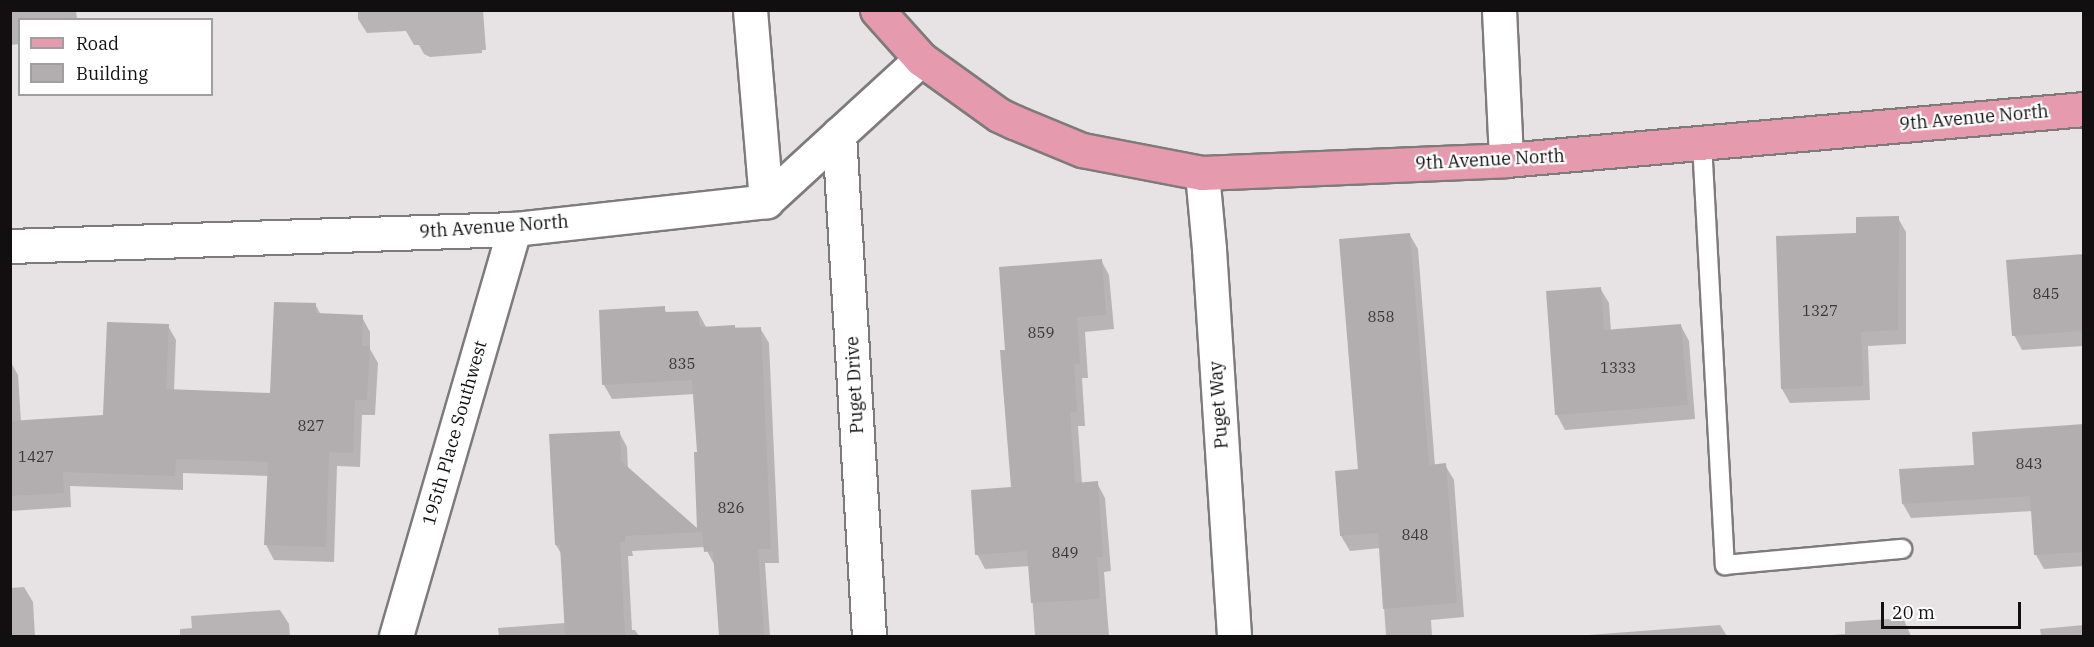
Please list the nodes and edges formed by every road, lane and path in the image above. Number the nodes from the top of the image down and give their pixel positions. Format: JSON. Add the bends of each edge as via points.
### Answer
{"nodes":[{"id":1,"x":750,"y":10,"type":"edge"},
{"id":2,"x":877,"y":10,"type":"edge"},
{"id":3,"x":1499,"y":10,"type":"edge"},
{"id":4,"x":921,"y":59,"type":"junction"},
{"id":5,"x":2084,"y":109,"type":"edge"},
{"id":6,"x":839,"y":134,"type":"junction"},
{"id":7,"x":1702,"y":143,"type":"junction"},
{"id":8,"x":1506,"y":160,"type":"junction"},
{"id":9,"x":1202,"y":173,"type":"junction"},
{"id":10,"x":766,"y":201,"type":"junction"},
{"id":11,"x":514,"y":229,"type":"junction"},
{"id":12,"x":10,"y":246,"type":"edge"},
{"id":13,"x":1902,"y":549,"type":"dead end"},
{"id":14,"x":396,"y":636,"type":"edge"},
{"id":15,"x":869,"y":636,"type":"edge"},
{"id":16,"x":1234,"y":636,"type":"edge"}],
"edges":[{"from":1,"to":10,"type":"street"},
{"from":2,"to":4,"type":"main road","name":"9th Avenue North"},
{"from":3,"to":8,"type":"street"},
{"from":4,"to":6,"type":"street"},
{"from":4,"to":9,"type":"main road","name":"9th Avenue North","via":[[999,115],[1023,126],[1083,150]]},
{"from":5,"to":7,"type":"main road","name":"9th Avenue North"},
{"from":6,"to":10,"type":"street"},
{"from":6,"to":15,"type":"street","name":"Puget Drive"},
{"from":7,"to":8,"type":"main road","name":"9th Avenue North"},
{"from":7,"to":13,"type":"lane","via":[[1725,565]]},
{"from":8,"to":9,"type":"main road","name":"9th Avenue North"},
{"from":9,"to":16,"type":"street","name":"Puget Way"},
{"from":10,"to":11,"type":"street","name":"9th Avenue North"},
{"from":11,"to":12,"type":"street","name":"9th Avenue North"},
{"from":11,"to":14,"type":"street","name":"195th Place Southwest"}]}
